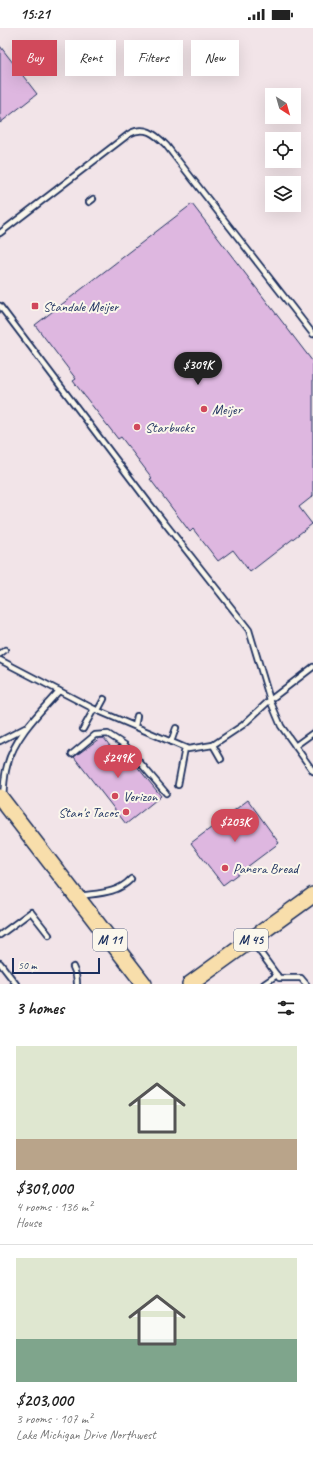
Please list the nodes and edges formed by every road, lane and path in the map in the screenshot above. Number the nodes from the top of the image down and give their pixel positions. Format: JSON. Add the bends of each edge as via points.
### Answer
{"nodes":[{"id":1,"x":0,"y":233,"type":"edge"},
{"id":2,"x":0,"y":306,"type":"edge"},
{"id":3,"x":313,"y":334,"type":"edge"},
{"id":4,"x":5,"y":650,"type":"dead end"},
{"id":5,"x":0,"y":654,"type":"edge"},
{"id":6,"x":0,"y":660,"type":"edge"},
{"id":7,"x":313,"y":667,"type":"edge"},
{"id":8,"x":59,"y":691,"type":"junction"},
{"id":9,"x":104,"y":699,"type":"dead end"},
{"id":10,"x":270,"y":700,"type":"junction"},
{"id":11,"x":96,"y":710,"type":"junction"},
{"id":12,"x":137,"y":716,"type":"dead end"},
{"id":13,"x":135,"y":726,"type":"junction"},
{"id":14,"x":27,"y":727,"type":"junction"},
{"id":15,"x":83,"y":728,"type":"dead end"},
{"id":16,"x":176,"y":728,"type":"dead end"},
{"id":17,"x":313,"y":733,"type":"edge"},
{"id":18,"x":0,"y":741,"type":"edge"},
{"id":19,"x":171,"y":742,"type":"junction"},
{"id":20,"x":213,"y":745,"type":"junction"},
{"id":21,"x":295,"y":746,"type":"junction"},
{"id":22,"x":185,"y":748,"type":"junction"},
{"id":23,"x":72,"y":754,"type":"dead end"},
{"id":24,"x":221,"y":759,"type":"dead end"},
{"id":25,"x":313,"y":771,"type":"edge"},
{"id":26,"x":178,"y":785,"type":"dead end"},
{"id":27,"x":166,"y":793,"type":"dead end"},
{"id":28,"x":1,"y":799,"type":"edge"},
{"id":29,"x":131,"y":879,"type":"dead end"},
{"id":30,"x":313,"y":895,"type":"edge"},
{"id":31,"x":76,"y":896,"type":"junction"},
{"id":32,"x":0,"y":935,"type":"edge"},
{"id":33,"x":49,"y":935,"type":"dead end"},
{"id":34,"x":251,"y":940,"type":"junction"},
{"id":35,"x":0,"y":963,"type":"edge"},
{"id":36,"x":73,"y":967,"type":"dead end"},
{"id":37,"x":5,"y":970,"type":"junction"},
{"id":38,"x":0,"y":973,"type":"edge"},
{"id":39,"x":276,"y":975,"type":"junction"},
{"id":40,"x":16,"y":984,"type":"edge"},
{"id":41,"x":76,"y":984,"type":"edge"},
{"id":42,"x":144,"y":984,"type":"edge"},
{"id":43,"x":190,"y":984,"type":"edge"},
{"id":44,"x":264,"y":984,"type":"edge"},
{"id":45,"x":306,"y":984,"type":"edge"}],
"edges":[{"from":1,"to":3,"type":"lane","via":[[129,134],[145,130],[154,134],[169,148]]},
{"from":2,"to":10,"type":"lane","via":[[249,630]]},
{"from":4,"to":5,"type":"lane"},
{"from":6,"to":8,"type":"lane"},
{"from":7,"to":10,"type":"lane"},
{"from":8,"to":11,"type":"lane"},
{"from":8,"to":14,"type":"lane"},
{"from":9,"to":11,"type":"lane"},
{"from":10,"to":20,"type":"lane","via":[[243,725]]},
{"from":10,"to":21,"type":"lane","via":[[281,726]]},
{"from":11,"to":13,"type":"lane"},
{"from":11,"to":15,"type":"lane"},
{"from":12,"to":13,"type":"lane"},
{"from":13,"to":19,"type":"lane"},
{"from":14,"to":18,"type":"lane"},
{"from":14,"to":28,"type":"lane","via":[[9,760]]},
{"from":16,"to":19,"type":"lane"},
{"from":17,"to":21,"type":"lane"},
{"from":19,"to":22,"type":"lane"},
{"from":20,"to":22,"type":"lane"},
{"from":20,"to":24,"type":"lane"},
{"from":21,"to":25,"type":"lane"},
{"from":22,"to":26,"type":"lane"},
{"from":23,"to":27,"type":"lane","via":[[95,736],[108,734],[125,745]]},
{"from":28,"to":31,"type":"main road","number":"M 11"},
{"from":29,"to":31,"type":"lane","via":[[122,888],[113,891]]},
{"from":30,"to":34,"type":"main road","number":"M 45"},
{"from":31,"to":42,"type":"main road","number":"M 11"},
{"from":32,"to":33,"type":"lane","via":[[31,912]]},
{"from":34,"to":39,"type":"lane"},
{"from":34,"to":43,"type":"main road","number":"M 45"},
{"from":35,"to":37,"type":"lane"},
{"from":36,"to":41,"type":"lane","via":[[77,978]]},
{"from":37,"to":38,"type":"lane"},
{"from":37,"to":40,"type":"lane"},
{"from":39,"to":44,"type":"lane"},
{"from":39,"to":45,"type":"lane","via":[[279,978],[301,978]]}]}
